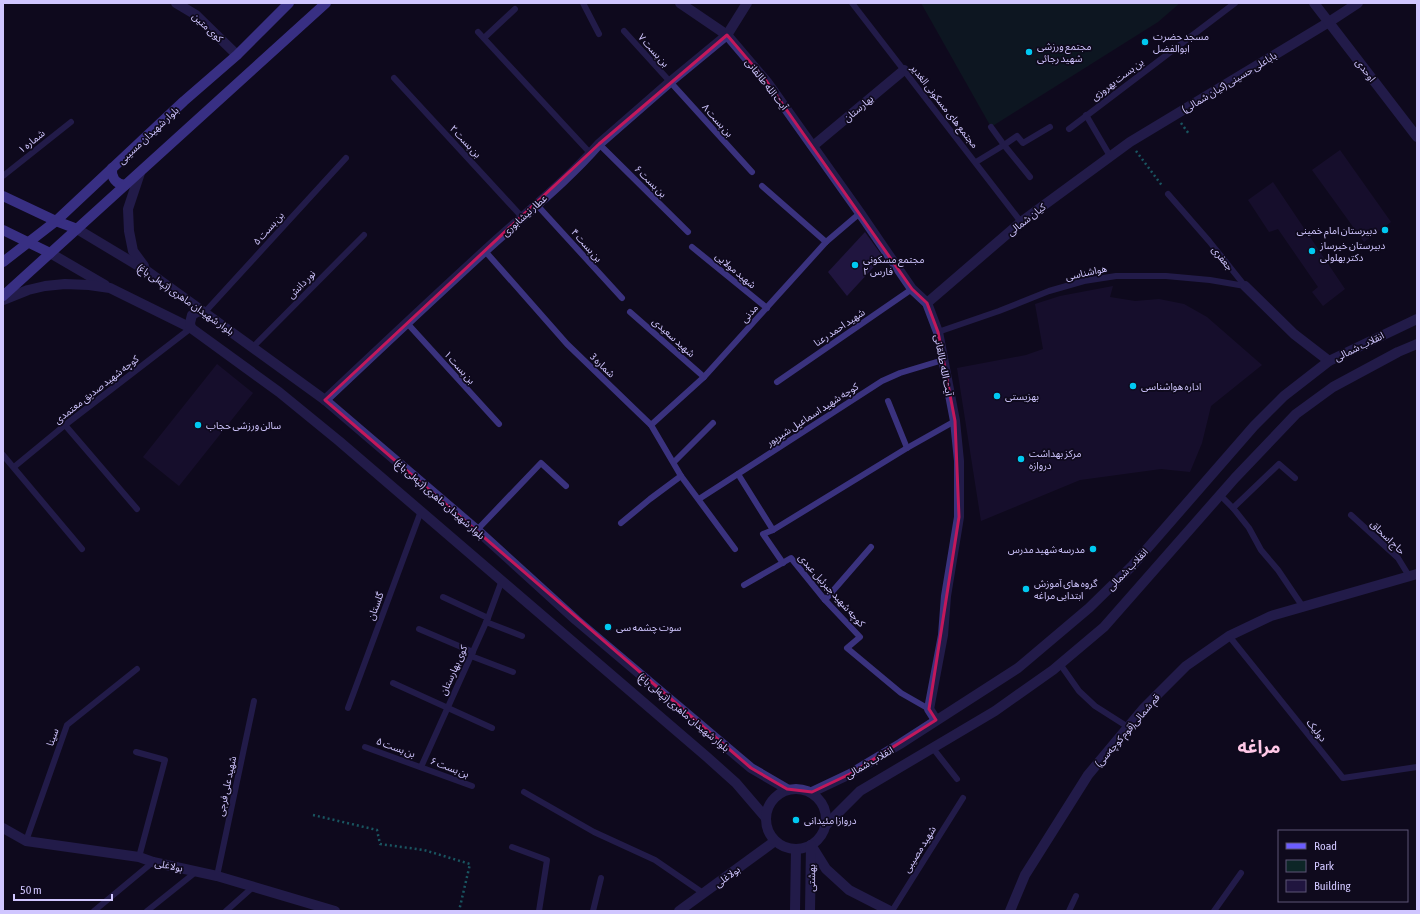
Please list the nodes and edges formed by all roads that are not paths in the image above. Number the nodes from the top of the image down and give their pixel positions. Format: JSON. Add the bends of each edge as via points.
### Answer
{"nodes":[{"id":1,"x":176,"y":3,"type":"edge"},
{"id":2,"x":289,"y":3,"type":"edge"},
{"id":3,"x":326,"y":3,"type":"edge"},
{"id":4,"x":583,"y":3,"type":"edge"},
{"id":5,"x":680,"y":3,"type":"edge"},
{"id":6,"x":747,"y":3,"type":"edge"},
{"id":7,"x":852,"y":3,"type":"edge"},
{"id":8,"x":1235,"y":3,"type":"edge"},
{"id":9,"x":1314,"y":3,"type":"edge"},
{"id":10,"x":1358,"y":3,"type":"edge"},
{"id":11,"x":515,"y":8,"type":"dead end"},
{"id":12,"x":1329,"y":22,"type":"junction"},
{"id":13,"x":478,"y":32,"type":"dead end"},
{"id":14,"x":624,"y":32,"type":"dead end"},
{"id":15,"x":599,"y":34,"type":"dead end"},
{"id":16,"x":727,"y":35,"type":"junction"},
{"id":17,"x":484,"y":38,"type":"junction"},
{"id":18,"x":237,"y":55,"type":"junction"},
{"id":19,"x":904,"y":70,"type":"junction"},
{"id":20,"x":394,"y":78,"type":"dead end"},
{"id":21,"x":670,"y":82,"type":"junction"},
{"id":22,"x":1086,"y":115,"type":"junction"},
{"id":23,"x":70,"y":122,"type":"dead end"},
{"id":24,"x":991,"y":126,"type":"dead end"},
{"id":25,"x":1050,"y":127,"type":"dead end"},
{"id":26,"x":1069,"y":129,"type":"dead end"},
{"id":27,"x":1417,"y":137,"type":"edge"},
{"id":28,"x":1130,"y":142,"type":"joint"},
{"id":29,"x":599,"y":144,"type":"junction"},
{"id":30,"x":1004,"y":145,"type":"junction"},
{"id":31,"x":813,"y":146,"type":"junction"},
{"id":32,"x":591,"y":154,"type":"junction"},
{"id":33,"x":1110,"y":156,"type":"junction"},
{"id":34,"x":346,"y":158,"type":"dead end"},
{"id":35,"x":976,"y":162,"type":"junction"},
{"id":36,"x":112,"y":168,"type":"junction"},
{"id":37,"x":752,"y":172,"type":"dead end"},
{"id":38,"x":140,"y":173,"type":"junction"},
{"id":39,"x":3,"y":176,"type":"edge"},
{"id":40,"x":1030,"y":177,"type":"dead end"},
{"id":41,"x":125,"y":185,"type":"junction"},
{"id":42,"x":762,"y":186,"type":"dead end"},
{"id":43,"x":1168,"y":194,"type":"road end"},
{"id":44,"x":3,"y":196,"type":"edge"},
{"id":45,"x":537,"y":205,"type":"junction"},
{"id":46,"x":860,"y":213,"type":"junction"},
{"id":47,"x":522,"y":217,"type":"junction"},
{"id":48,"x":56,"y":221,"type":"junction"},
{"id":49,"x":1021,"y":222,"type":"junction"},
{"id":50,"x":77,"y":229,"type":"junction"},
{"id":51,"x":3,"y":230,"type":"edge"},
{"id":52,"x":688,"y":232,"type":"dead end"},
{"id":53,"x":364,"y":235,"type":"dead end"},
{"id":54,"x":28,"y":242,"type":"junction"},
{"id":55,"x":826,"y":242,"type":"junction"},
{"id":56,"x":692,"y":247,"type":"dead end"},
{"id":57,"x":485,"y":251,"type":"junction"},
{"id":58,"x":50,"y":253,"type":"junction"},
{"id":59,"x":3,"y":262,"type":"edge"},
{"id":60,"x":147,"y":271,"type":"junction"},
{"id":61,"x":1245,"y":286,"type":"junction"},
{"id":62,"x":110,"y":288,"type":"junction"},
{"id":63,"x":912,"y":290,"type":"junction"},
{"id":64,"x":3,"y":296,"type":"edge"},
{"id":65,"x":622,"y":298,"type":"dead end"},
{"id":66,"x":3,"y":300,"type":"edge"},
{"id":67,"x":927,"y":303,"type":"junction"},
{"id":68,"x":767,"y":308,"type":"junction"},
{"id":69,"x":205,"y":312,"type":"junction"},
{"id":70,"x":630,"y":312,"type":"dead end"},
{"id":71,"x":1417,"y":319,"type":"edge"},
{"id":72,"x":407,"y":323,"type":"junction"},
{"id":73,"x":191,"y":328,"type":"junction"},
{"id":74,"x":938,"y":332,"type":"junction"},
{"id":75,"x":1417,"y":344,"type":"edge"},
{"id":76,"x":253,"y":347,"type":"junction"},
{"id":77,"x":943,"y":360,"type":"junction"},
{"id":78,"x":1330,"y":361,"type":"junction"},
{"id":79,"x":704,"y":378,"type":"junction"},
{"id":80,"x":777,"y":382,"type":"dead end"},
{"id":81,"x":325,"y":400,"type":"junction"},
{"id":82,"x":888,"y":401,"type":"dead end"},
{"id":83,"x":954,"y":421,"type":"junction"},
{"id":84,"x":713,"y":423,"type":"dead end"},
{"id":85,"x":500,"y":424,"type":"dead end"},
{"id":86,"x":65,"y":425,"type":"junction"},
{"id":87,"x":651,"y":425,"type":"junction"},
{"id":88,"x":907,"y":448,"type":"junction"},
{"id":89,"x":3,"y":455,"type":"edge"},
{"id":90,"x":674,"y":462,"type":"junction"},
{"id":91,"x":14,"y":467,"type":"junction"},
{"id":92,"x":738,"y":474,"type":"junction"},
{"id":93,"x":682,"y":476,"type":"junction"},
{"id":94,"x":1295,"y":478,"type":"dead end"},
{"id":95,"x":566,"y":486,"type":"dead end"},
{"id":96,"x":1220,"y":495,"type":"junction"},
{"id":97,"x":699,"y":499,"type":"junction"},
{"id":98,"x":137,"y":508,"type":"dead end"},
{"id":99,"x":1233,"y":508,"type":"junction"},
{"id":100,"x":421,"y":511,"type":"junction"},
{"id":101,"x":1351,"y":515,"type":"dead end"},
{"id":102,"x":621,"y":523,"type":"dead end"},
{"id":103,"x":477,"y":530,"type":"junction"},
{"id":104,"x":773,"y":530,"type":"junction"},
{"id":105,"x":871,"y":547,"type":"dead end"},
{"id":106,"x":82,"y":549,"type":"dead end"},
{"id":107,"x":735,"y":549,"type":"dead end"},
{"id":108,"x":783,"y":563,"type":"junction"},
{"id":109,"x":1413,"y":575,"type":"edge"},
{"id":110,"x":502,"y":580,"type":"junction"},
{"id":111,"x":744,"y":585,"type":"dead end"},
{"id":112,"x":443,"y":597,"type":"dead end"},
{"id":113,"x":825,"y":600,"type":"junction"},
{"id":114,"x":1303,"y":607,"type":"junction"},
{"id":115,"x":487,"y":620,"type":"junction"},
{"id":116,"x":419,"y":629,"type":"dead end"},
{"id":117,"x":522,"y":636,"type":"dead end"},
{"id":118,"x":1229,"y":636,"type":"junction"},
{"id":119,"x":472,"y":654,"type":"junction"},
{"id":120,"x":1060,"y":664,"type":"junction"},
{"id":121,"x":137,"y":669,"type":"dead end"},
{"id":122,"x":513,"y":672,"type":"dead end"},
{"id":123,"x":393,"y":683,"type":"dead end"},
{"id":124,"x":254,"y":701,"type":"dead end"},
{"id":125,"x":348,"y":708,"type":"dead end"},
{"id":126,"x":447,"y":709,"type":"junction"},
{"id":127,"x":929,"y":709,"type":"junction"},
{"id":128,"x":936,"y":720,"type":"junction"},
{"id":129,"x":1128,"y":727,"type":"junction"},
{"id":130,"x":492,"y":728,"type":"dead end"},
{"id":131,"x":365,"y":746,"type":"dead end"},
{"id":132,"x":932,"y":747,"type":"junction"},
{"id":133,"x":136,"y":752,"type":"dead end"},
{"id":134,"x":421,"y":767,"type":"junction"},
{"id":135,"x":1417,"y":767,"type":"edge"},
{"id":136,"x":957,"y":779,"type":"dead end"},
{"id":137,"x":472,"y":786,"type":"dead end"},
{"id":138,"x":787,"y":789,"type":"junction"},
{"id":139,"x":524,"y":792,"type":"dead end"},
{"id":140,"x":812,"y":792,"type":"junction"},
{"id":141,"x":963,"y":798,"type":"dead end"},
{"id":142,"x":766,"y":818,"type":"junction"},
{"id":143,"x":826,"y":825,"type":"junction"},
{"id":144,"x":3,"y":828,"type":"edge"},
{"id":145,"x":776,"y":840,"type":"junction"},
{"id":146,"x":26,"y":841,"type":"junction"},
{"id":147,"x":812,"y":845,"type":"junction"},
{"id":148,"x":512,"y":847,"type":"dead end"},
{"id":149,"x":796,"y":849,"type":"junction"},
{"id":150,"x":139,"y":857,"type":"junction"},
{"id":151,"x":153,"y":862,"type":"junction"},
{"id":152,"x":197,"y":871,"type":"junction"},
{"id":153,"x":1241,"y":873,"type":"dead end"},
{"id":154,"x":217,"y":876,"type":"junction"},
{"id":155,"x":601,"y":878,"type":"dead end"},
{"id":156,"x":253,"y":887,"type":"junction"},
{"id":157,"x":703,"y":893,"type":"junction"},
{"id":158,"x":1076,"y":896,"type":"dead end"},
{"id":159,"x":94,"y":911,"type":"edge"},
{"id":160,"x":148,"y":911,"type":"edge"},
{"id":161,"x":226,"y":911,"type":"edge"},
{"id":162,"x":332,"y":911,"type":"edge"},
{"id":163,"x":538,"y":911,"type":"edge"},
{"id":164,"x":593,"y":911,"type":"edge"},
{"id":165,"x":679,"y":911,"type":"edge"},
{"id":166,"x":795,"y":911,"type":"edge"},
{"id":167,"x":810,"y":911,"type":"edge"},
{"id":168,"x":891,"y":911,"type":"edge"},
{"id":169,"x":1010,"y":911,"type":"edge"},
{"id":170,"x":1069,"y":911,"type":"edge"},
{"id":171,"x":1214,"y":911,"type":"edge"}],
"edges":[{"from":1,"to":18,"type":"street","name":"کوی متین","via":[[196,15]]},
{"from":2,"to":18,"type":"main road","name":"بلوار شهیدان مسیبی"},
{"from":3,"to":38,"type":"main road"},
{"from":4,"to":15,"type":"lane"},
{"from":5,"to":16,"type":"street","name":"آیت الله طالقانی"},
{"from":6,"to":16,"type":"street","name":"عطار نیشابوری"},
{"from":7,"to":19,"type":"lane","name":"مجتمع های مسکونی الغدیر"},
{"from":8,"to":22,"type":"lane","name":"بن بست بهروزی"},
{"from":9,"to":12,"type":"street","name":"اوحدی"},
{"from":10,"to":12,"type":"street","name":"باباعلی حسینی (کیان شمالی)"},
{"from":11,"to":17,"type":"lane"},
{"from":12,"to":27,"type":"street","name":"اوحدی"},
{"from":12,"to":28,"type":"street","name":"باباعلی حسینی (کیان شمالی)"},
{"from":13,"to":17,"type":"lane"},
{"from":14,"to":21,"type":"lane","name":"بن بست ۷"},
{"from":16,"to":21,"type":"street","name":"عطار نیشابوری"},
{"from":16,"to":31,"type":"street","name":"آیت الله طالقانی","via":[[767,82]]},
{"from":17,"to":32,"type":"lane"},
{"from":18,"to":36,"type":"main road","name":"بلوار شهیدان مسیبی"},
{"from":19,"to":31,"type":"street","name":"بهارستان"},
{"from":19,"to":35,"type":"lane","name":"مجتمع های مسکونی الغدیر"},
{"from":20,"to":47,"type":"lane","name":"بن بست ۲"},
{"from":21,"to":29,"type":"street","name":"عطار نیشابوری"},
{"from":21,"to":37,"type":"lane","name":"بن بست ۸"},
{"from":22,"to":26,"type":"lane","name":"بن بست بهروزی"},
{"from":22,"to":33,"type":"lane"},
{"from":23,"to":39,"type":"lane","name":"شماره ۱"},
{"from":24,"to":30,"type":"lane"},
{"from":25,"to":30,"type":"lane","via":[[1023,143],[1017,136]]},
{"from":28,"to":33,"type":"street","name":"کیان شمالی"},
{"from":29,"to":32,"type":"street","name":"عطار نیشابوری"},
{"from":29,"to":52,"type":"lane","name":"بن بست ۶"},
{"from":30,"to":35,"type":"lane"},
{"from":30,"to":40,"type":"lane"},
{"from":31,"to":46,"type":"street","name":"آیت الله طالقانی"},
{"from":32,"to":45,"type":"street","name":"عطار نیشابوری"},
{"from":33,"to":49,"type":"street","name":"کیان شمالی"},
{"from":34,"to":69,"type":"lane","name":"بن بست ۵"},
{"from":35,"to":49,"type":"lane","name":"مجتمع های مسکونی الغدیر"},
{"from":36,"to":41,"type":"main road","via":[[112,178]]},
{"from":36,"to":48,"type":"main road","name":"بلوار شهیدان مسیبی"},
{"from":38,"to":41,"type":"main road"},
{"from":38,"to":60,"type":"street","via":[[128,209],[129,231],[133,251]]},
{"from":41,"to":50,"type":"main road"},
{"from":42,"to":55,"type":"lane"},
{"from":43,"to":61,"type":"lane","name":"جعفری","via":[[1210,241]]},
{"from":44,"to":48,"type":"main road"},
{"from":45,"to":47,"type":"street","name":"عطار نیشابوری"},
{"from":45,"to":65,"type":"lane","name":"بن بست ۴"},
{"from":46,"to":55,"type":"lane","name":"مدنی"},
{"from":46,"to":63,"type":"street","name":"آیت الله طالقانی"},
{"from":47,"to":57,"type":"street","name":"عطار نیشابوری"},
{"from":48,"to":50,"type":"main road"},
{"from":48,"to":54,"type":"main road","name":"بلوار شهیدان مسیبی"},
{"from":49,"to":67,"type":"street","name":"کیان شمالی"},
{"from":50,"to":58,"type":"main road"},
{"from":50,"to":60,"type":"street","name":"بلوار شهیدان ماهری (تپه‌لی باغ)"},
{"from":51,"to":54,"type":"main road"},
{"from":53,"to":76,"type":"lane","name":"نور دانش"},
{"from":54,"to":58,"type":"main road"},
{"from":54,"to":59,"type":"main road","name":"بلوار شهیدان مسیبی"},
{"from":55,"to":68,"type":"lane","name":"مدنی"},
{"from":56,"to":68,"type":"lane","name":"شهید مولایی"},
{"from":57,"to":72,"type":"street","name":"عطار نیشابوری"},
{"from":57,"to":87,"type":"lane","name":"شماره 3","via":[[567,344]]},
{"from":58,"to":62,"type":"street","name":"بلوار شهیدان ماهری (تپه‌لی باغ)"},
{"from":58,"to":64,"type":"main road"},
{"from":60,"to":69,"type":"street","name":"بلوار شهیدان ماهری (تپه‌لی باغ)"},
{"from":61,"to":74,"type":"lane","name":"هواشناسی","via":[[1166,276],[1116,276],[1084,281],[1049,291]]},
{"from":61,"to":78,"type":"street","name":"جعفری","via":[[1294,334]]},
{"from":62,"to":66,"type":"street","name":"بلوار شهیدان ماهری (تپه‌لی باغ)","via":[[65,284],[45,286]]},
{"from":62,"to":73,"type":"street","name":"بلوار شهیدان ماهری (تپه‌لی باغ)"},
{"from":63,"to":67,"type":"street","name":"آیت الله طالقانی"},
{"from":63,"to":80,"type":"lane","name":"شهید احمد رعنا"},
{"from":67,"to":74,"type":"street","name":"آیت الله طالقانی"},
{"from":68,"to":79,"type":"lane","name":"مدنی"},
{"from":69,"to":73,"type":"street","via":[[199,311],[192,315]]},
{"from":69,"to":76,"type":"street","name":"بلوار شهیدان ماهری (تپه‌لی باغ)"},
{"from":70,"to":79,"type":"lane","name":"شهید سعیدی"},
{"from":71,"to":78,"type":"street","name":"انقلاب شمالی"},
{"from":72,"to":81,"type":"street","name":"عطار نیشابوری"},
{"from":72,"to":85,"type":"lane","name":"بن بست ۱"},
{"from":73,"to":86,"type":"lane","name":"کوچه شهید صدیق معتمدی"},
{"from":73,"to":100,"type":"street","name":"بلوار شهیدان ماهری (تپه‌لی باغ)","via":[[279,392]]},
{"from":74,"to":77,"type":"street","name":"آیت الله طالقانی"},
{"from":75,"to":96,"type":"street","name":"انقلاب شمالی","via":[[1333,387],[1296,414]]},
{"from":76,"to":81,"type":"street","name":"بلوار شهیدان ماهری (تپه‌لی باغ)"},
{"from":77,"to":83,"type":"street","name":"آیت الله طالقانی"},
{"from":77,"to":92,"type":"lane","name":"کوچه شهید اسماعیل شیرپور","via":[[882,381]]},
{"from":78,"to":128,"type":"street","name":"انقلاب شمالی","via":[[1284,396],[1264,416],[1132,566],[1089,608],[1018,668]]},
{"from":79,"to":87,"type":"lane","name":"مدنی"},
{"from":81,"to":103,"type":"street","name":"بلوار شهیدان ماهری (تپه‌لی باغ)"},
{"from":82,"to":88,"type":"lane"},
{"from":83,"to":88,"type":"lane"},
{"from":83,"to":127,"type":"street","name":"آیت الله طالقانی","via":[[959,461],[959,517],[946,596],[943,635]]},
{"from":84,"to":90,"type":"lane"},
{"from":86,"to":91,"type":"lane","name":"کوچه شهید صدیق معتمدی"},
{"from":86,"to":98,"type":"lane"},
{"from":87,"to":90,"type":"lane","name":"شماره 3"},
{"from":88,"to":104,"type":"lane"},
{"from":89,"to":91,"type":"lane"},
{"from":90,"to":93,"type":"lane","name":"شماره 3"},
{"from":91,"to":106,"type":"lane"},
{"from":92,"to":97,"type":"lane","name":"کوچه شهید اسماعیل شیرپور"},
{"from":92,"to":104,"type":"lane"},
{"from":93,"to":97,"type":"lane","name":"شماره 3"},
{"from":93,"to":102,"type":"lane"},
{"from":94,"to":99,"type":"lane","via":[[1279,464]]},
{"from":95,"to":103,"type":"lane","via":[[541,463]]},
{"from":96,"to":99,"type":"lane"},
{"from":96,"to":120,"type":"street","name":"انقلاب شمالی","via":[[1104,626]]},
{"from":97,"to":107,"type":"lane","name":"شماره 3"},
{"from":99,"to":114,"type":"lane"},
{"from":100,"to":110,"type":"street","name":"بلوار شهیدان ماهری (تپه‌لی باغ)"},
{"from":100,"to":125,"type":"lane","name":"گلستان"},
{"from":101,"to":109,"type":"lane","name":"حاج اسحاق"},
{"from":103,"to":138,"type":"street","name":"بلوار شهیدان ماهری (تپه‌لی باغ)","via":[[576,620],[751,768]]},
{"from":104,"to":108,"type":"lane","name":"کوچه شهید جبرئیل عبدی","via":[[763,534]]},
{"from":105,"to":113,"type":"lane"},
{"from":108,"to":111,"type":"lane"},
{"from":108,"to":113,"type":"lane","name":"کوچه شهید جبرئیل عبدی","via":[[791,558]]},
{"from":109,"to":114,"type":"street","name":"قم شمالی(قوم کوچه‌سی)"},
{"from":110,"to":115,"type":"lane","name":"کوی بهارستان"},
{"from":110,"to":142,"type":"street","name":"بلوار شهیدان ماهری (تپه‌لی باغ)","via":[[736,783]]},
{"from":112,"to":115,"type":"lane"},
{"from":113,"to":127,"type":"lane","name":"کوچه شهید جبرئیل عبدی","via":[[860,637],[847,648],[901,693]]},
{"from":114,"to":118,"type":"street","name":"قم شمالی(قوم کوچه‌سی)","via":[[1271,616]]},
{"from":115,"to":117,"type":"lane"},
{"from":115,"to":119,"type":"lane","name":"کوی بهارستان"},
{"from":116,"to":119,"type":"lane"},
{"from":118,"to":129,"type":"street","name":"قم شمالی(قوم کوچه‌سی)","via":[[1186,666]]},
{"from":118,"to":135,"type":"lane","name":"دولیک","via":[[1343,778]]},
{"from":119,"to":122,"type":"lane"},
{"from":119,"to":126,"type":"lane","name":"کوی بهارستان"},
{"from":120,"to":129,"type":"lane","via":[[1078,691]]},
{"from":120,"to":132,"type":"street","name":"انقلاب شمالی","via":[[995,711]]},
{"from":121,"to":146,"type":"lane","name":"سینا","via":[[67,725]]},
{"from":123,"to":126,"type":"lane"},
{"from":124,"to":154,"type":"lane","name":"شهید علی فرجی"},
{"from":126,"to":130,"type":"lane"},
{"from":126,"to":134,"type":"lane","name":"کوی بهارستان"},
{"from":127,"to":128,"type":"street"},
{"from":128,"to":140,"type":"street","name":"انقلاب شمالی","via":[[850,774]]},
{"from":129,"to":169,"type":"street","name":"قم شمالی(قوم کوچه‌سی)","via":[[1088,775],[1025,875]]},
{"from":131,"to":134,"type":"lane","name":"بن بست ۵"},
{"from":132,"to":136,"type":"lane"},
{"from":132,"to":143,"type":"street","name":"انقلاب شمالی","via":[[860,791]]},
{"from":133,"to":150,"type":"lane","via":[[165,760]]},
{"from":134,"to":137,"type":"lane","name":"بن بست ۶"},
{"from":138,"to":140,"type":"street"},
{"from":138,"to":142,"type":"street","via":[[772,800]]},
{"from":139,"to":157,"type":"lane","via":[[594,832],[656,860]]},
{"from":140,"to":143,"type":"street","via":[[824,807]]},
{"from":141,"to":168,"type":"lane","name":"شهید مصیبی"},
{"from":142,"to":145,"type":"street","via":[[768,830]]},
{"from":143,"to":147,"type":"street","via":[[821,836]]},
{"from":144,"to":146,"type":"street","name":"بولاغلی"},
{"from":145,"to":149,"type":"street","via":[[782,845]]},
{"from":145,"to":157,"type":"street","name":"بولاغلی"},
{"from":146,"to":150,"type":"street","name":"بولاغلی"},
{"from":147,"to":149,"type":"street"},
{"from":147,"to":167,"type":"street","name":"بهشتی"},
{"from":147,"to":168,"type":"street","via":[[826,868],[848,890]]},
{"from":148,"to":163,"type":"lane","via":[[547,860]]},
{"from":149,"to":166,"type":"street","name":"بهشتی"},
{"from":150,"to":151,"type":"street","name":"بولاغلی"},
{"from":151,"to":152,"type":"street","name":"بولاغلی"},
{"from":151,"to":159,"type":"lane"},
{"from":152,"to":154,"type":"street","name":"بولاغلی"},
{"from":152,"to":160,"type":"lane"},
{"from":153,"to":171,"type":"lane"},
{"from":154,"to":156,"type":"street","name":"بولاغلی"},
{"from":155,"to":164,"type":"lane"},
{"from":156,"to":161,"type":"lane"},
{"from":156,"to":162,"type":"street","name":"بولاغلی"},
{"from":157,"to":165,"type":"street","name":"بولاغلی"},
{"from":158,"to":170,"type":"lane"}]}
